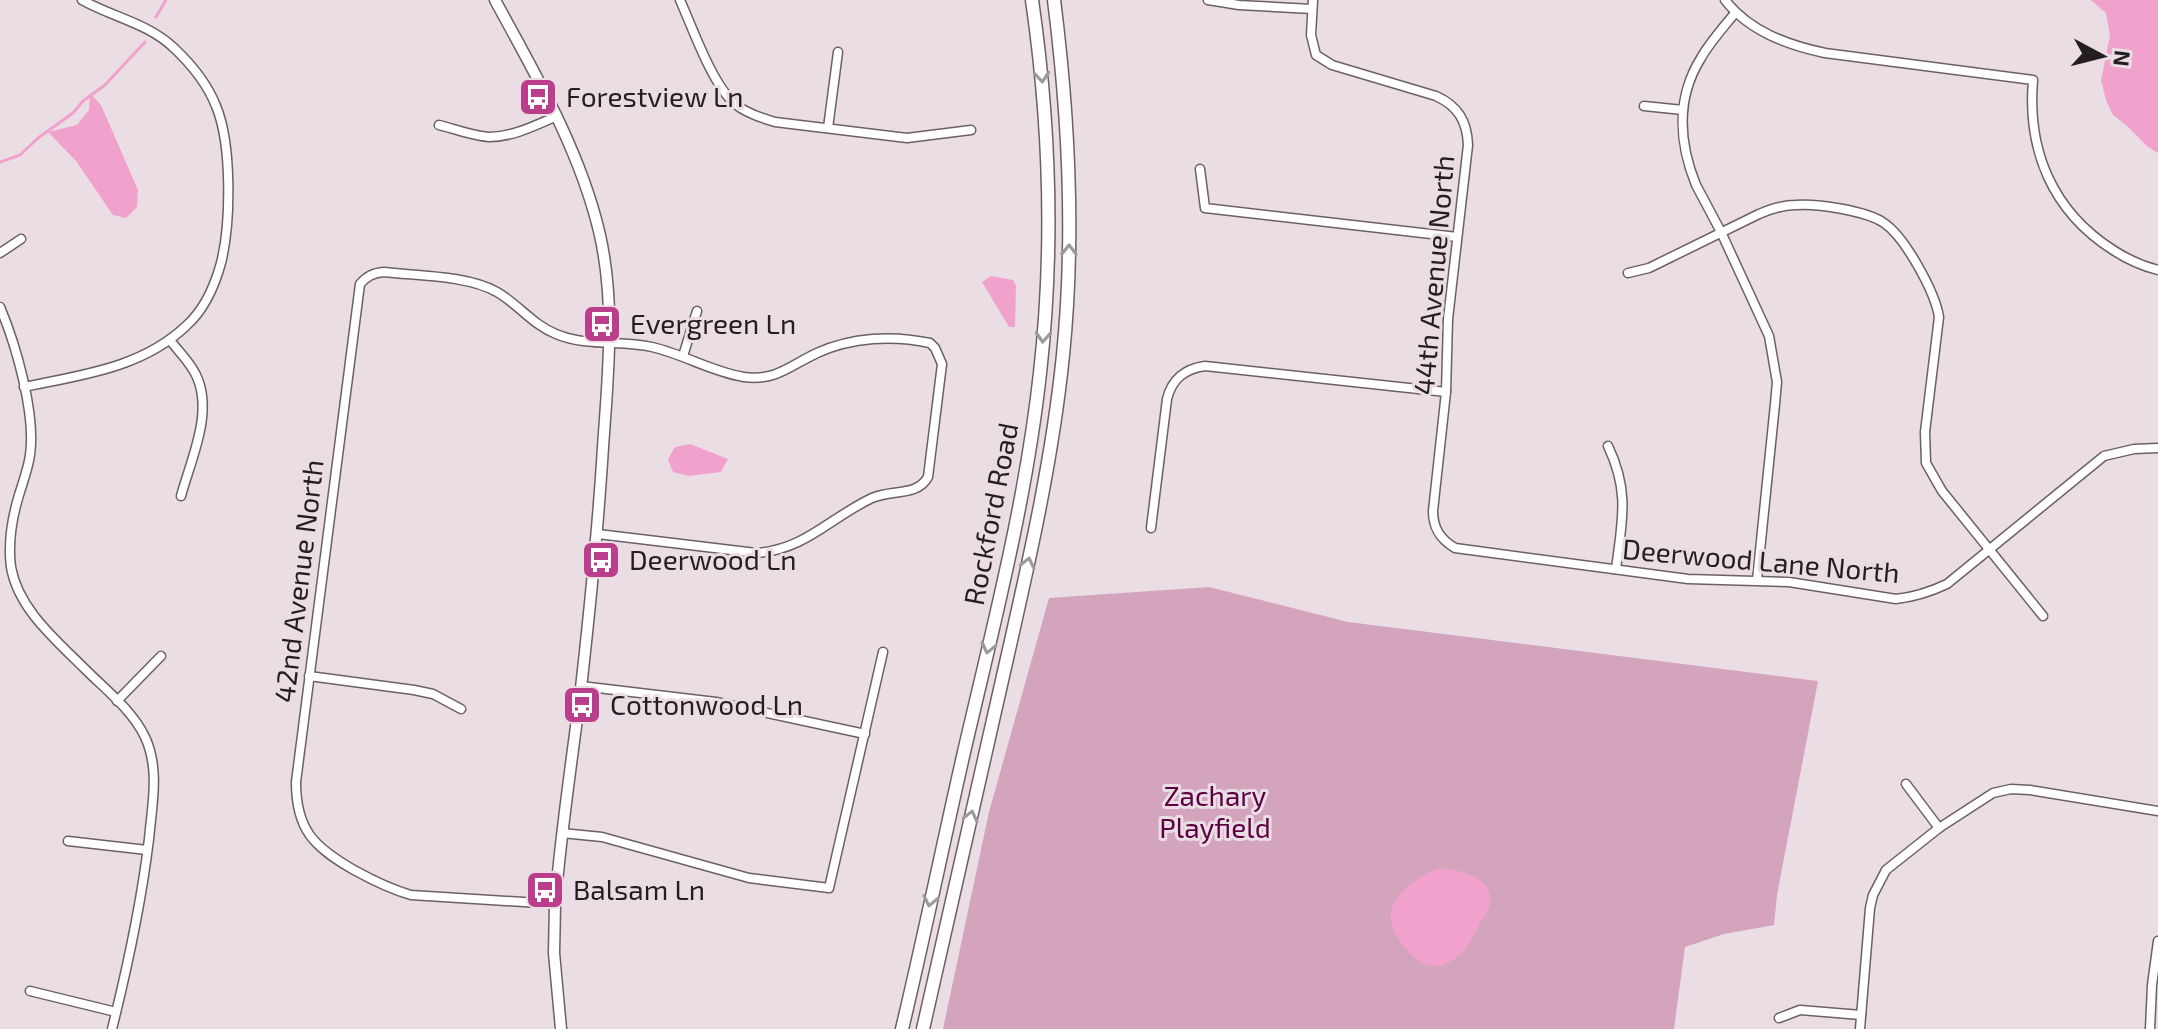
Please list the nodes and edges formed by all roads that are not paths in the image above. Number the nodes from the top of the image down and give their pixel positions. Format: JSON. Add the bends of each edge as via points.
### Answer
{"nodes":[{"id":1,"x":82,"y":0,"type":"edge"},
{"id":2,"x":495,"y":0,"type":"edge"},
{"id":3,"x":680,"y":0,"type":"edge"},
{"id":4,"x":1032,"y":0,"type":"edge"},
{"id":5,"x":1054,"y":0,"type":"edge"},
{"id":6,"x":1208,"y":0,"type":"edge"},
{"id":7,"x":1725,"y":0,"type":"edge"},
{"id":8,"x":1312,"y":4,"type":"edge"},
{"id":9,"x":1735,"y":13,"type":"junction"},
{"id":10,"x":838,"y":52,"type":"dead end"},
{"id":11,"x":1644,"y":106,"type":"dead end"},
{"id":12,"x":1683,"y":110,"type":"junction"},
{"id":13,"x":557,"y":116,"type":"junction"},
{"id":14,"x":439,"y":125,"type":"dead end"},
{"id":15,"x":828,"y":128,"type":"junction"},
{"id":16,"x":971,"y":130,"type":"dead end"},
{"id":17,"x":1200,"y":169,"type":"dead end"},
{"id":18,"x":1721,"y":232,"type":"junction"},
{"id":19,"x":1457,"y":237,"type":"junction"},
{"id":20,"x":21,"y":239,"type":"dead end"},
{"id":21,"x":0,"y":253,"type":"edge"},
{"id":22,"x":2158,"y":270,"type":"edge"},
{"id":23,"x":1628,"y":273,"type":"dead end"},
{"id":24,"x":0,"y":307,"type":"edge"},
{"id":25,"x":697,"y":311,"type":"dead end"},
{"id":26,"x":170,"y":340,"type":"junction"},
{"id":27,"x":609,"y":343,"type":"junction"},
{"id":28,"x":683,"y":356,"type":"junction"},
{"id":29,"x":24,"y":387,"type":"junction"},
{"id":30,"x":1446,"y":392,"type":"junction"},
{"id":31,"x":1608,"y":446,"type":"dead end"},
{"id":32,"x":2158,"y":448,"type":"edge"},
{"id":33,"x":181,"y":496,"type":"dead end"},
{"id":34,"x":1433,"y":511,"type":"joint"},
{"id":35,"x":1151,"y":528,"type":"dead end"},
{"id":36,"x":598,"y":534,"type":"junction"},
{"id":37,"x":1989,"y":549,"type":"junction"},
{"id":38,"x":1616,"y":569,"type":"junction"},
{"id":39,"x":1757,"y":580,"type":"junction"},
{"id":40,"x":2043,"y":616,"type":"dead end"},
{"id":41,"x":883,"y":652,"type":"dead end"},
{"id":42,"x":161,"y":656,"type":"dead end"},
{"id":43,"x":309,"y":676,"type":"junction"},
{"id":44,"x":581,"y":686,"type":"junction"},
{"id":45,"x":117,"y":701,"type":"junction"},
{"id":46,"x":461,"y":709,"type":"dead end"},
{"id":47,"x":865,"y":734,"type":"junction"},
{"id":48,"x":1906,"y":784,"type":"dead end"},
{"id":49,"x":2158,"y":811,"type":"edge"},
{"id":50,"x":1939,"y":828,"type":"junction"},
{"id":51,"x":562,"y":833,"type":"junction"},
{"id":52,"x":68,"y":841,"type":"dead end"},
{"id":53,"x":147,"y":850,"type":"junction"},
{"id":54,"x":555,"y":904,"type":"junction"},
{"id":55,"x":2158,"y":941,"type":"edge"},
{"id":56,"x":30,"y":991,"type":"dead end"},
{"id":57,"x":116,"y":1012,"type":"junction"},
{"id":58,"x":1861,"y":1015,"type":"junction"},
{"id":59,"x":1779,"y":1018,"type":"dead end"},
{"id":60,"x":900,"y":1026,"type":"edge"},
{"id":61,"x":112,"y":1029,"type":"edge"},
{"id":62,"x":561,"y":1029,"type":"edge"},
{"id":63,"x":923,"y":1029,"type":"edge"},
{"id":64,"x":1860,"y":1029,"type":"edge"},
{"id":65,"x":2150,"y":1029,"type":"edge"}],
"edges":[{"from":1,"to":26,"type":"street","via":[[147,28],[172,46],[204,82],[224,131],[228,177],[221,263],[203,306]]},
{"from":2,"to":13,"type":"street"},
{"from":3,"to":15,"type":"street","via":[[716,78],[736,104],[775,122]]},
{"from":4,"to":60,"type":"main road","name":"Rockford Road","one_way":true,"via":[[1045,109],[1048,219],[1036,405],[1005,572]]},
{"from":63,"to":5,"type":"main road","name":"Rockford Road","one_way":true,"via":[[1033,543],[1058,399],[1069,216],[1067,124]]},
{"from":6,"to":8,"type":"street"},
{"from":7,"to":9,"type":"street"},
{"from":8,"to":19,"type":"street","name":"44th Avenue North","via":[[1316,55],[1436,96],[1464,120],[1468,145]]},
{"from":9,"to":12,"type":"street","via":[[1690,78]]},
{"from":9,"to":22,"type":"street","via":[[1802,48],[2033,80],[2039,156],[2063,203],[2100,241]]},
{"from":10,"to":15,"type":"street"},
{"from":11,"to":12,"type":"street"},
{"from":12,"to":18,"type":"street","via":[[1688,164]]},
{"from":13,"to":14,"type":"street","via":[[503,136]]},
{"from":13,"to":27,"type":"street","via":[[599,231]]},
{"from":15,"to":16,"type":"street","via":[[907,138]]},
{"from":17,"to":19,"type":"street","via":[[1205,208]]},
{"from":18,"to":23,"type":"street"},
{"from":18,"to":37,"type":"street","via":[[1793,205],[1872,216],[1894,230],[1937,302],[1926,463]]},
{"from":18,"to":39,"type":"street","via":[[1763,320],[1777,382]]},
{"from":19,"to":30,"type":"street","name":"44th Avenue North"},
{"from":20,"to":21,"type":"street"},
{"from":24,"to":29,"type":"street"},
{"from":25,"to":28,"type":"street"},
{"from":26,"to":29,"type":"street","via":[[131,362]]},
{"from":26,"to":33,"type":"street","via":[[195,374],[203,408]]},
{"from":27,"to":28,"type":"street"},
{"from":27,"to":36,"type":"street"},
{"from":27,"to":43,"type":"street","name":"42nd Avenue North","via":[[554,333],[509,299],[474,283],[375,272],[360,284]]},
{"from":28,"to":36,"type":"street","via":[[726,374],[764,378],[842,344],[868,339],[930,343],[942,364],[928,477],[923,486],[874,497],[803,541],[771,552]]},
{"from":29,"to":45,"type":"street","via":[[31,445],[12,521],[11,568],[32,614]]},
{"from":30,"to":34,"type":"street","name":"44th Avenue North"},
{"from":30,"to":35,"type":"street","via":[[1205,366],[1186,371],[1170,387],[1167,399]]},
{"from":31,"to":38,"type":"street","via":[[1623,495]]},
{"from":32,"to":37,"type":"street","name":"Deerwood Lane North","via":[[2104,456]]},
{"from":34,"to":38,"type":"street","name":"Deerwood Lane North","via":[[1435,529],[1455,548]]},
{"from":36,"to":44,"type":"street"},
{"from":37,"to":39,"type":"street","name":"Deerwood Lane North","via":[[1947,584],[1896,599]]},
{"from":37,"to":40,"type":"street"},
{"from":38,"to":39,"type":"street","name":"Deerwood Lane North","via":[[1688,579]]},
{"from":41,"to":47,"type":"street"},
{"from":42,"to":45,"type":"street"},
{"from":43,"to":46,"type":"street","via":[[433,694]]},
{"from":43,"to":54,"type":"street","name":"42nd Avenue North","via":[[296,799],[316,844],[335,859],[411,895]]},
{"from":44,"to":47,"type":"street","via":[[716,702]]},
{"from":44,"to":51,"type":"street"},
{"from":45,"to":53,"type":"street","via":[[138,724],[152,756]]},
{"from":47,"to":51,"type":"street","via":[[829,888],[749,878],[602,837]]},
{"from":48,"to":50,"type":"street"},
{"from":49,"to":50,"type":"street","via":[[2011,789],[1993,793]]},
{"from":50,"to":58,"type":"street","via":[[1886,870],[1877,884],[1870,908]]},
{"from":51,"to":54,"type":"street"},
{"from":52,"to":53,"type":"street"},
{"from":53,"to":57,"type":"street"},
{"from":54,"to":62,"type":"street"},
{"from":55,"to":65,"type":"street"},
{"from":56,"to":57,"type":"street"},
{"from":57,"to":61,"type":"street"},
{"from":58,"to":59,"type":"street","via":[[1800,1010]]},
{"from":58,"to":64,"type":"street"}]}
